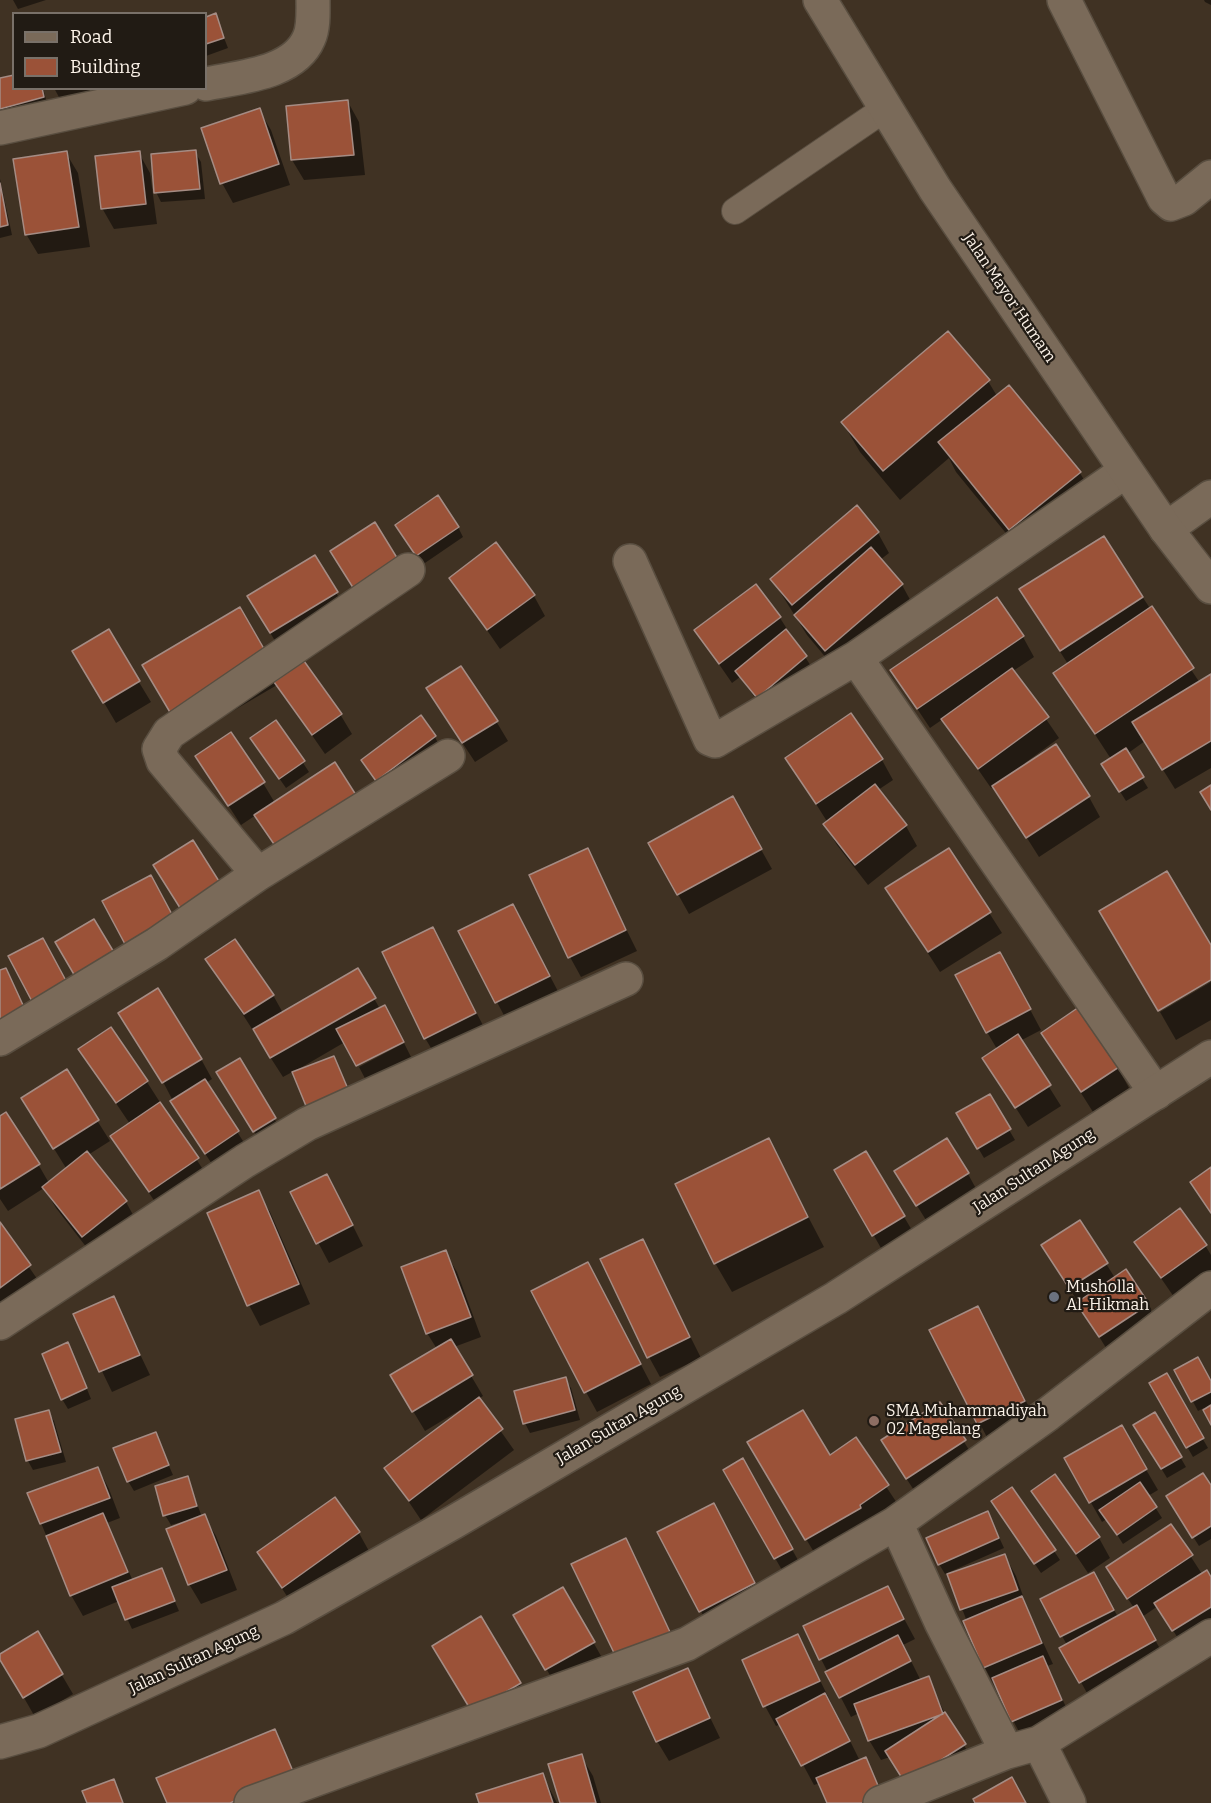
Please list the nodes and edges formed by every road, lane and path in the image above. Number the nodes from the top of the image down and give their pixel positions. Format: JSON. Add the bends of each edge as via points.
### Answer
{"nodes":[{"id":1,"x":313,"y":0,"type":"edge"},
{"id":2,"x":820,"y":0,"type":"edge"},
{"id":3,"x":1064,"y":0,"type":"edge"},
{"id":4,"x":207,"y":84,"type":"edge"},
{"id":5,"x":176,"y":90,"type":"edge"},
{"id":6,"x":886,"y":108,"type":"junction"},
{"id":7,"x":0,"y":128,"type":"edge"},
{"id":8,"x":1211,"y":177,"type":"edge"},
{"id":9,"x":735,"y":211,"type":"dead end"},
{"id":10,"x":1126,"y":471,"type":"junction"},
{"id":11,"x":1211,"y":497,"type":"edge"},
{"id":12,"x":1166,"y":529,"type":"junction"},
{"id":13,"x":630,"y":561,"type":"dead end"},
{"id":14,"x":408,"y":570,"type":"dead end"},
{"id":15,"x":1211,"y":587,"type":"edge"},
{"id":16,"x":856,"y":658,"type":"junction"},
{"id":17,"x":448,"y":756,"type":"dead end"},
{"id":18,"x":258,"y":874,"type":"junction"},
{"id":19,"x":626,"y":979,"type":"dead end"},
{"id":20,"x":0,"y":1040,"type":"edge"},
{"id":21,"x":1211,"y":1057,"type":"edge"},
{"id":22,"x":1156,"y":1093,"type":"junction"},
{"id":23,"x":1211,"y":1288,"type":"edge"},
{"id":24,"x":0,"y":1323,"type":"edge"},
{"id":25,"x":896,"y":1523,"type":"junction"},
{"id":26,"x":1211,"y":1636,"type":"edge"},
{"id":27,"x":0,"y":1742,"type":"edge"},
{"id":28,"x":1039,"y":1743,"type":"junction"},
{"id":29,"x":1006,"y":1752,"type":"junction"},
{"id":30,"x":251,"y":1803,"type":"edge"},
{"id":31,"x":880,"y":1803,"type":"edge"},
{"id":32,"x":1069,"y":1803,"type":"edge"}],
"edges":[{"from":1,"to":4,"type":"street","via":[[310,36],[301,52],[286,64]]},
{"from":2,"to":6,"type":"street","name":"Jalan Mayor Humam"},
{"from":3,"to":8,"type":"street","via":[[1164,198],[1172,204],[1180,202]]},
{"from":5,"to":7,"type":"street"},
{"from":6,"to":9,"type":"lane"},
{"from":6,"to":10,"type":"street","name":"Jalan Mayor Humam","via":[[935,189]]},
{"from":10,"to":12,"type":"street","name":"Jalan Mayor Humam"},
{"from":10,"to":16,"type":"street"},
{"from":11,"to":12,"type":"street"},
{"from":12,"to":15,"type":"street","name":"Jalan Mayor Humam"},
{"from":13,"to":16,"type":"street","via":[[710,739],[722,739]]},
{"from":14,"to":18,"type":"street","via":[[169,734],[159,748],[163,761]]},
{"from":16,"to":22,"type":"street"},
{"from":17,"to":18,"type":"street"},
{"from":18,"to":20,"type":"street","via":[[157,944]]},
{"from":19,"to":24,"type":"street","via":[[307,1124]]},
{"from":21,"to":22,"type":"street","name":"Jalan Sultan Agung"},
{"from":22,"to":27,"type":"street","name":"Jalan Sultan Agung","via":[[836,1298],[294,1613],[39,1731]]},
{"from":23,"to":25,"type":"street","via":[[1048,1414]]},
{"from":25,"to":29,"type":"street"},
{"from":25,"to":30,"type":"street","via":[[687,1644]]},
{"from":26,"to":28,"type":"street"},
{"from":28,"to":29,"type":"street"},
{"from":28,"to":32,"type":"street"},
{"from":29,"to":31,"type":"street"}]}
